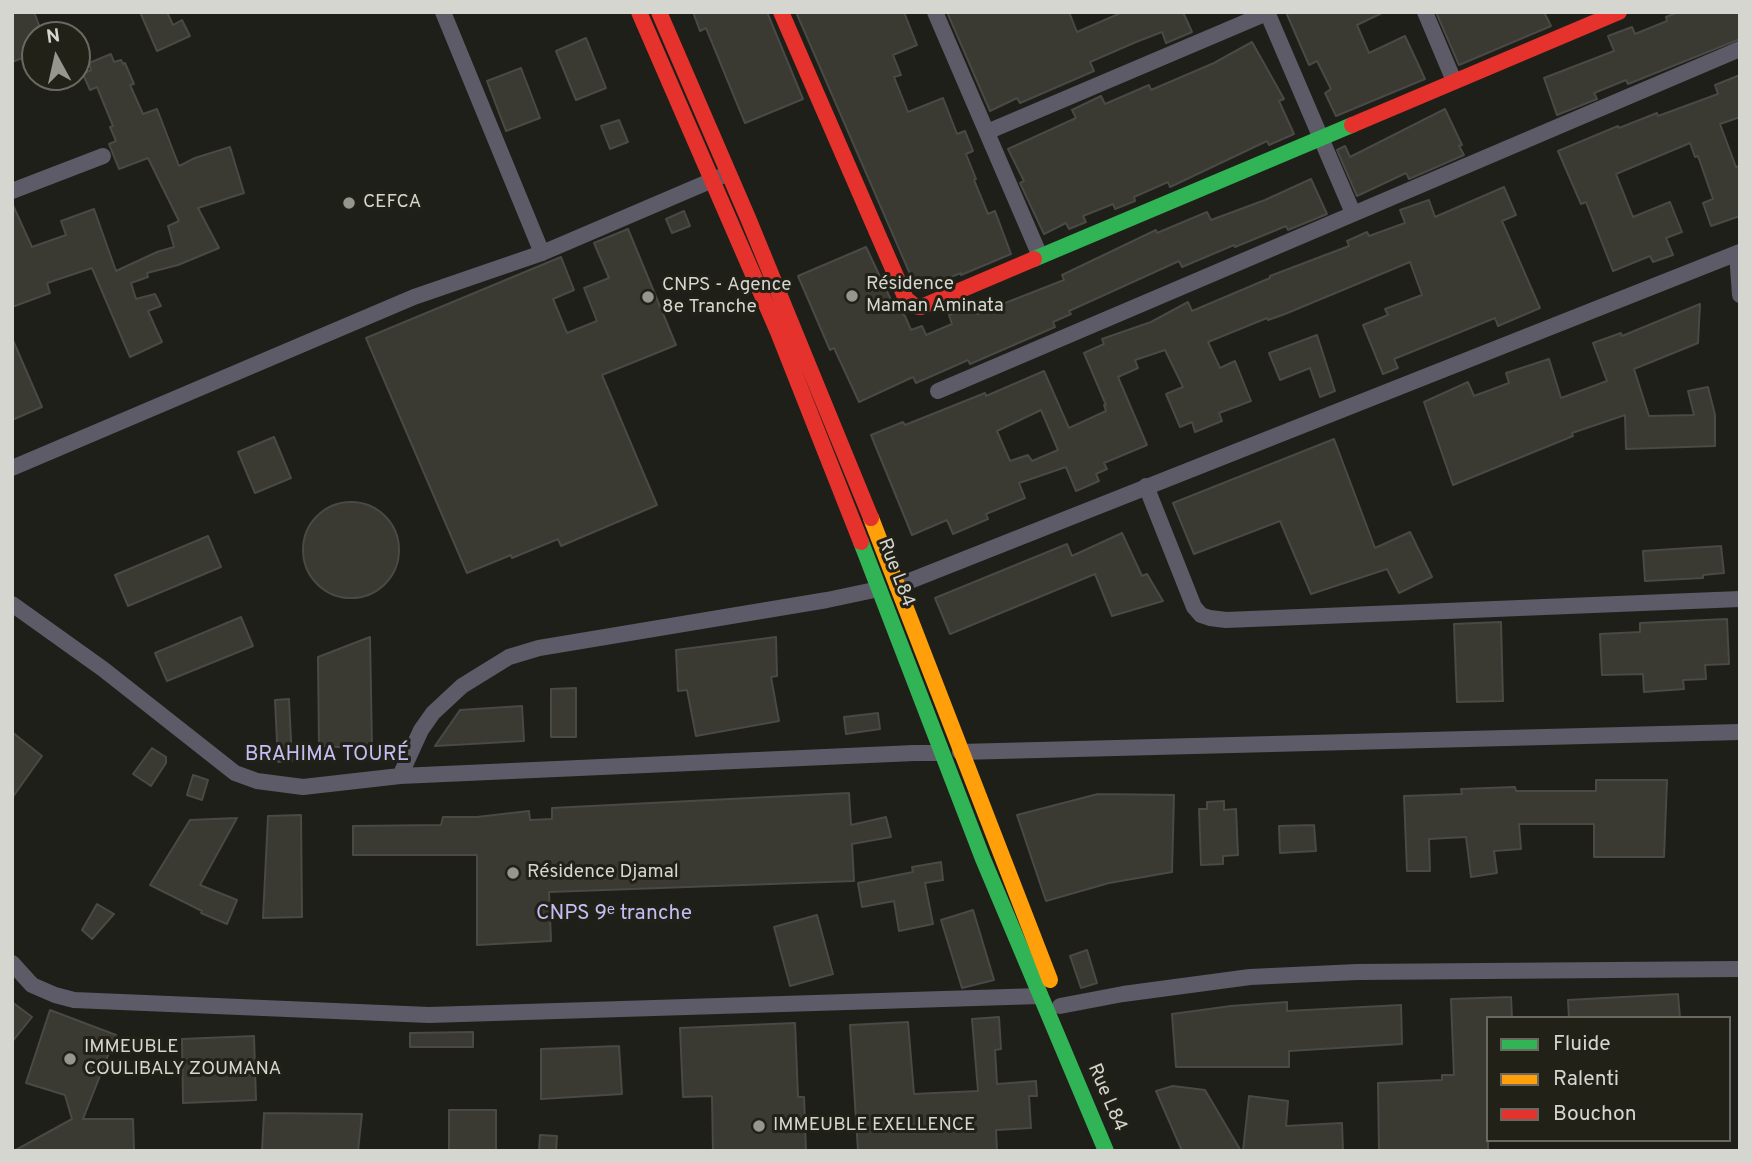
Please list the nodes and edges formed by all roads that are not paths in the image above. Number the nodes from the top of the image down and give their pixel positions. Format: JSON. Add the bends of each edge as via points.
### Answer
{"nodes":[{"id":1,"x":443,"y":12,"type":"edge"},
{"id":2,"x":639,"y":12,"type":"edge"},
{"id":3,"x":659,"y":12,"type":"edge"},
{"id":4,"x":782,"y":12,"type":"edge"},
{"id":5,"x":935,"y":12,"type":"edge"},
{"id":6,"x":1425,"y":12,"type":"edge"},
{"id":7,"x":1619,"y":12,"type":"edge"},
{"id":8,"x":1267,"y":13,"type":"edge"},
{"id":9,"x":1582,"y":19,"type":"edge"},
{"id":10,"x":1740,"y":49,"type":"edge"},
{"id":11,"x":1454,"y":81,"type":"junction"},
{"id":12,"x":987,"y":132,"type":"junction"},
{"id":13,"x":1321,"y":137,"type":"junction"},
{"id":14,"x":103,"y":156,"type":"dead end"},
{"id":15,"x":728,"y":173,"type":"junction"},
{"id":16,"x":712,"y":180,"type":"junction"},
{"id":17,"x":12,"y":191,"type":"edge"},
{"id":18,"x":1353,"y":213,"type":"junction"},
{"id":19,"x":542,"y":253,"type":"junction"},
{"id":20,"x":1738,"y":253,"type":"edge"},
{"id":21,"x":1040,"y":256,"type":"junction"},
{"id":22,"x":1740,"y":295,"type":"edge"},
{"id":23,"x":937,"y":391,"type":"dead end"},
{"id":24,"x":12,"y":468,"type":"edge"},
{"id":25,"x":1146,"y":486,"type":"junction"},
{"id":26,"x":897,"y":586,"type":"junction"},
{"id":27,"x":879,"y":589,"type":"junction"},
{"id":28,"x":1740,"y":599,"type":"edge"},
{"id":29,"x":12,"y":604,"type":"edge"},
{"id":30,"x":1740,"y":732,"type":"edge"},
{"id":31,"x":960,"y":752,"type":"junction"},
{"id":32,"x":941,"y":753,"type":"junction"},
{"id":33,"x":400,"y":776,"type":"junction"},
{"id":34,"x":12,"y":963,"type":"edge"},
{"id":35,"x":1740,"y":969,"type":"edge"},
{"id":36,"x":1040,"y":996,"type":"junction"},
{"id":37,"x":1060,"y":1006,"type":"junction"},
{"id":38,"x":1106,"y":1151,"type":"edge"},
{"id":39,"x":1120,"y":1151,"type":"edge"}],
"edges":[{"from":1,"to":19,"type":"street"},
{"from":2,"to":16,"type":"street","name":"Rue L84"},
{"from":3,"to":15,"type":"street","name":"Rue L84"},
{"from":4,"to":21,"type":"street","via":[[906,299],[921,307]]},
{"from":5,"to":12,"type":"street"},
{"from":6,"to":11,"type":"street"},
{"from":7,"to":9,"type":"street"},
{"from":8,"to":12,"type":"street"},
{"from":8,"to":13,"type":"street"},
{"from":9,"to":11,"type":"street"},
{"from":10,"to":18,"type":"street"},
{"from":11,"to":13,"type":"street"},
{"from":12,"to":21,"type":"street"},
{"from":13,"to":18,"type":"street"},
{"from":13,"to":21,"type":"street"},
{"from":14,"to":17,"type":"street"},
{"from":15,"to":16,"type":"street"},
{"from":15,"to":26,"type":"street","name":"Rue L84"},
{"from":16,"to":19,"type":"street"},
{"from":16,"to":27,"type":"street","name":"Rue L84","via":[[778,332]]},
{"from":18,"to":23,"type":"street"},
{"from":19,"to":24,"type":"street","via":[[414,298]]},
{"from":20,"to":22,"type":"street"},
{"from":20,"to":25,"type":"street"},
{"from":25,"to":26,"type":"street"},
{"from":25,"to":28,"type":"street","via":[[1194,607],[1210,618]]},
{"from":26,"to":31,"type":"street","name":"Rue L84"},
{"from":27,"to":32,"type":"street","name":"Rue L84"},
{"from":27,"to":33,"type":"street","via":[[509,657],[462,686],[433,713]]},
{"from":29,"to":33,"type":"street","via":[[235,773],[303,787]]},
{"from":30,"to":31,"type":"street"},
{"from":31,"to":37,"type":"street","name":"Rue L84"},
{"from":32,"to":33,"type":"street"},
{"from":32,"to":36,"type":"street","name":"Rue L84"},
{"from":34,"to":36,"type":"street","via":[[32,985],[74,1000],[429,1015]]},
{"from":35,"to":37,"type":"street","via":[[1250,977]]},
{"from":36,"to":38,"type":"street","name":"Rue L84"},
{"from":37,"to":39,"type":"street","name":"Rue L84"}]}
